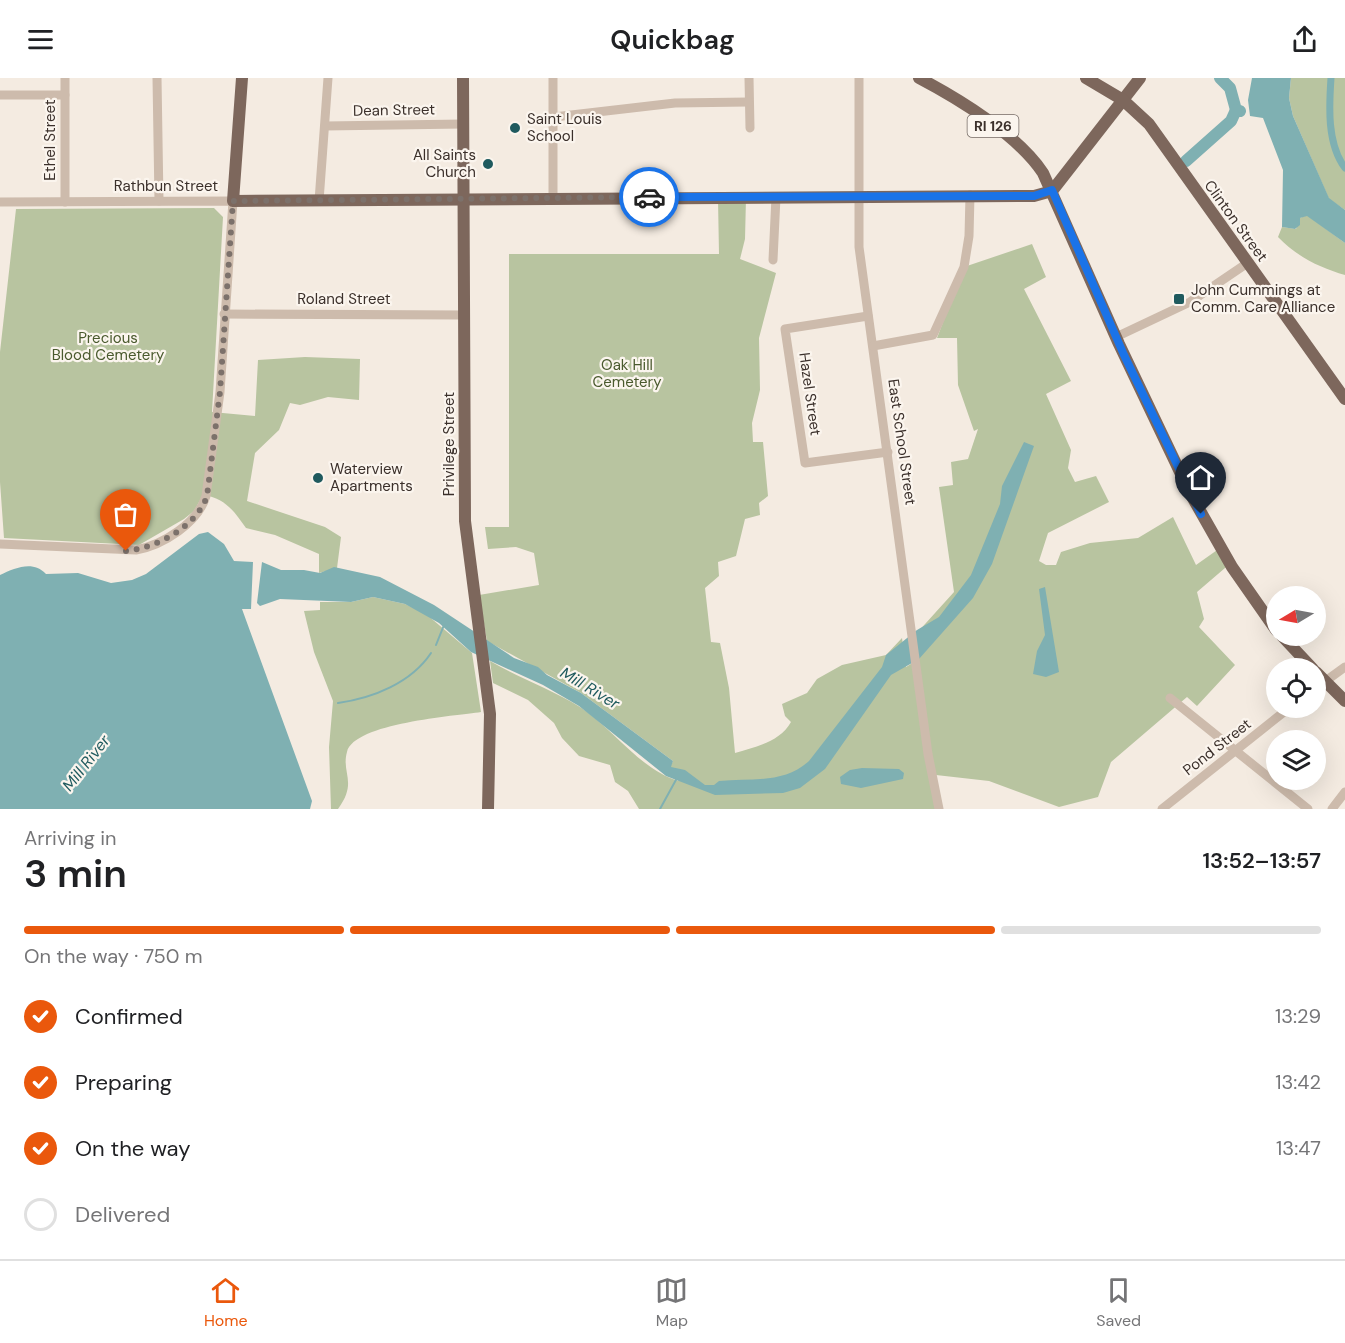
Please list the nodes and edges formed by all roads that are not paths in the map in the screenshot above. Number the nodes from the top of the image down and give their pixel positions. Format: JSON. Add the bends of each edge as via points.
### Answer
{"nodes":[{"id":1,"x":65,"y":78,"type":"edge"},
{"id":2,"x":157,"y":78,"type":"edge"},
{"id":3,"x":242,"y":78,"type":"edge"},
{"id":4,"x":328,"y":78,"type":"edge"},
{"id":5,"x":463,"y":78,"type":"edge"},
{"id":6,"x":553,"y":78,"type":"edge"},
{"id":7,"x":749,"y":78,"type":"edge"},
{"id":8,"x":859,"y":78,"type":"edge"},
{"id":9,"x":919,"y":78,"type":"edge"},
{"id":10,"x":1086,"y":78,"type":"edge"},
{"id":11,"x":1140,"y":78,"type":"edge"},
{"id":12,"x":0,"y":96,"type":"edge"},
{"id":13,"x":65,"y":96,"type":"junction"},
{"id":14,"x":1123,"y":100,"type":"junction"},
{"id":15,"x":748,"y":102,"type":"junction"},
{"id":16,"x":554,"y":117,"type":"junction"},
{"id":17,"x":463,"y":124,"type":"junction"},
{"id":18,"x":325,"y":126,"type":"junction"},
{"id":19,"x":750,"y":128,"type":"dead end"},
{"id":20,"x":1052,"y":190,"type":"junction"},
{"id":21,"x":970,"y":195,"type":"junction"},
{"id":22,"x":776,"y":197,"type":"junction"},
{"id":23,"x":860,"y":197,"type":"junction"},
{"id":24,"x":553,"y":199,"type":"junction"},
{"id":25,"x":463,"y":200,"type":"junction"},
{"id":26,"x":159,"y":201,"type":"junction"},
{"id":27,"x":233,"y":201,"type":"junction"},
{"id":28,"x":319,"y":201,"type":"junction"},
{"id":29,"x":0,"y":202,"type":"edge"},
{"id":30,"x":65,"y":202,"type":"junction"},
{"id":31,"x":773,"y":260,"type":"dead end"},
{"id":32,"x":1249,"y":262,"type":"junction"},
{"id":33,"x":225,"y":314,"type":"junction"},
{"id":34,"x":464,"y":315,"type":"junction"},
{"id":35,"x":868,"y":316,"type":"junction"},
{"id":36,"x":1116,"y":337,"type":"junction"},
{"id":37,"x":873,"y":346,"type":"junction"},
{"id":38,"x":1345,"y":399,"type":"edge"},
{"id":39,"x":888,"y":452,"type":"junction"},
{"id":40,"x":0,"y":544,"type":"edge"},
{"id":41,"x":1266,"y":616,"type":"edge"},
{"id":42,"x":1291,"y":646,"type":"edge"},
{"id":43,"x":1301,"y":658,"type":"edge"},
{"id":44,"x":1345,"y":667,"type":"edge"},
{"id":45,"x":1326,"y":674,"type":"edge"},
{"id":46,"x":1326,"y":685,"type":"edge"},
{"id":47,"x":1170,"y":698,"type":"dead end"},
{"id":48,"x":1345,"y":701,"type":"edge"},
{"id":49,"x":1277,"y":718,"type":"edge"},
{"id":50,"x":1237,"y":751,"type":"junction"},
{"id":51,"x":1345,"y":792,"type":"edge"},
{"id":52,"x":488,"y":809,"type":"edge"},
{"id":53,"x":939,"y":809,"type":"edge"},
{"id":54,"x":1162,"y":809,"type":"edge"},
{"id":55,"x":1308,"y":809,"type":"edge"},
{"id":56,"x":1332,"y":809,"type":"edge"}],
"edges":[{"from":1,"to":13,"type":"street","name":"Ethel Street"},
{"from":2,"to":26,"type":"street"},
{"from":3,"to":27,"type":"main road"},
{"from":4,"to":18,"type":"street"},
{"from":5,"to":17,"type":"main road","name":"Privilege Street"},
{"from":6,"to":16,"type":"street"},
{"from":7,"to":15,"type":"street"},
{"from":8,"to":23,"type":"street","name":"East School Street"},
{"from":9,"to":20,"type":"main road","number":"RI 126","via":[[1014,142],[1037,164]]},
{"from":10,"to":14,"type":"main road","name":"Clinton Street"},
{"from":11,"to":14,"type":"main road"},
{"from":12,"to":13,"type":"street"},
{"from":13,"to":30,"type":"street","name":"Ethel Street"},
{"from":14,"to":20,"type":"main road"},
{"from":14,"to":32,"type":"main road","name":"Clinton Street","via":[[1149,124]]},
{"from":15,"to":16,"type":"street","via":[[675,103]]},
{"from":15,"to":19,"type":"street"},
{"from":16,"to":24,"type":"street"},
{"from":17,"to":18,"type":"street","name":"Dean Street"},
{"from":17,"to":25,"type":"main road","name":"Privilege Street"},
{"from":18,"to":28,"type":"street"},
{"from":20,"to":21,"type":"main road","name":"Rathbun Street","via":[[1034,196]]},
{"from":20,"to":36,"type":"main road"},
{"from":21,"to":23,"type":"main road","name":"Rathbun Street"},
{"from":21,"to":37,"type":"street","via":[[964,267],[933,335]]},
{"from":22,"to":23,"type":"main road","name":"Rathbun Street"},
{"from":22,"to":24,"type":"main road","name":"Rathbun Street"},
{"from":22,"to":31,"type":"street"},
{"from":23,"to":35,"type":"street","name":"East School Street","via":[[859,247]]},
{"from":24,"to":25,"type":"main road","name":"Rathbun Street"},
{"from":25,"to":28,"type":"main road","name":"Rathbun Street"},
{"from":25,"to":34,"type":"main road","name":"Privilege Street"},
{"from":26,"to":27,"type":"street","name":"Rathbun Street"},
{"from":26,"to":30,"type":"street","name":"Rathbun Street"},
{"from":27,"to":28,"type":"main road","name":"Rathbun Street"},
{"from":27,"to":33,"type":"street"},
{"from":29,"to":30,"type":"street","name":"Rathbun Street"},
{"from":32,"to":36,"type":"street","via":[[1190,302]]},
{"from":32,"to":38,"type":"main road","name":"Clinton Street"},
{"from":33,"to":34,"type":"street","name":"Roland Street"},
{"from":33,"to":40,"type":"street","via":[[220,392],[202,509],[190,521],[144,549]]},
{"from":34,"to":52,"type":"main road","name":"Privilege Street","via":[[465,521],[491,738]]},
{"from":35,"to":37,"type":"street","name":"East School Street"},
{"from":35,"to":39,"type":"street","name":"Hazel Street","via":[[785,329],[804,463]]},
{"from":36,"to":41,"type":"main road","via":[[1201,514]]},
{"from":37,"to":39,"type":"street","name":"East School Street"},
{"from":39,"to":53,"type":"street","name":"East School Street","via":[[928,754]]},
{"from":42,"to":43,"type":"main road"},
{"from":44,"to":45,"type":"street"},
{"from":46,"to":48,"type":"main road"},
{"from":47,"to":50,"type":"street"},
{"from":49,"to":50,"type":"street","name":"Pond Street"},
{"from":50,"to":54,"type":"street","name":"Pond Street"},
{"from":50,"to":55,"type":"street"},
{"from":51,"to":56,"type":"street"}]}
